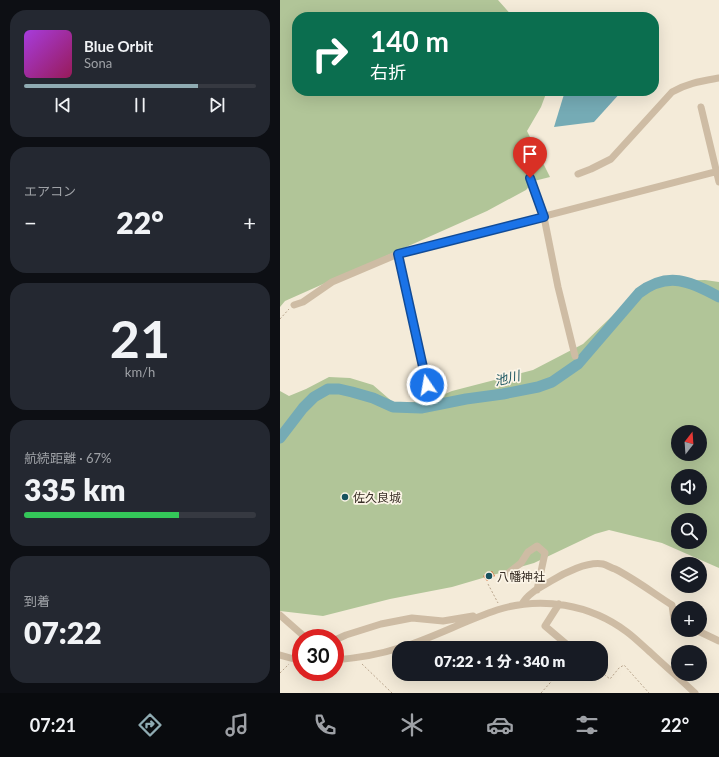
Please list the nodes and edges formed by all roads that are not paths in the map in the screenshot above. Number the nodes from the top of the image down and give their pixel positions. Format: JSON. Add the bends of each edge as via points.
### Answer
{"nodes":[{"id":1,"x":719,"y":78,"type":"edge"},
{"id":2,"x":701,"y":107,"type":"dead end"},
{"id":3,"x":718,"y":171,"type":"edge"},
{"id":4,"x":578,"y":174,"type":"dead end"},
{"id":5,"x":530,"y":178,"type":"dead end"},
{"id":6,"x":719,"y":182,"type":"edge"},
{"id":7,"x":544,"y":217,"type":"junction"},
{"id":8,"x":398,"y":254,"type":"junction"},
{"id":9,"x":294,"y":305,"type":"road end"},
{"id":10,"x":574,"y":356,"type":"dead end"},
{"id":11,"x":427,"y":385,"type":"dead end"},
{"id":12,"x":507,"y":574,"type":"dead end"},
{"id":13,"x":537,"y":590,"type":"junction"},
{"id":14,"x":522,"y":604,"type":"junction"},
{"id":15,"x":559,"y":604,"type":"junction"},
{"id":16,"x":671,"y":604,"type":"edge"},
{"id":17,"x":280,"y":615,"type":"edge"},
{"id":18,"x":482,"y":616,"type":"junction"},
{"id":19,"x":296,"y":629,"type":"edge"},
{"id":20,"x":346,"y":635,"type":"joint"},
{"id":21,"x":707,"y":635,"type":"edge"},
{"id":22,"x":344,"y":640,"type":"edge"},
{"id":23,"x":418,"y":641,"type":"edge"},
{"id":24,"x":563,"y":641,"type":"edge"},
{"id":25,"x":719,"y":641,"type":"edge"},
{"id":26,"x":392,"y":650,"type":"edge"},
{"id":27,"x":280,"y":655,"type":"edge"},
{"id":28,"x":292,"y":659,"type":"edge"},
{"id":29,"x":344,"y":659,"type":"edge"},
{"id":30,"x":695,"y":693,"type":"edge"}],
"edges":[{"from":1,"to":4,"type":"street","via":[[690,83],[672,92],[611,159]]},
{"from":2,"to":3,"type":"street"},
{"from":3,"to":6,"type":"street"},
{"from":3,"to":7,"type":"street"},
{"from":5,"to":7,"type":"street"},
{"from":7,"to":8,"type":"street"},
{"from":7,"to":10,"type":"street"},
{"from":8,"to":9,"type":"street","via":[[332,282],[303,302]]},
{"from":8,"to":11,"type":"street"},
{"from":12,"to":13,"type":"street","via":[[537,546],[545,553]]},
{"from":13,"to":14,"type":"street"},
{"from":13,"to":16,"type":"street","via":[[580,567],[604,564],[635,580]]},
{"from":14,"to":15,"type":"street"},
{"from":14,"to":18,"type":"street"},
{"from":15,"to":24,"type":"street","via":[[545,626]]},
{"from":15,"to":30,"type":"street","via":[[588,611],[627,632]]},
{"from":17,"to":19,"type":"street"},
{"from":18,"to":20,"type":"street","via":[[444,621],[412,618]]},
{"from":18,"to":23,"type":"street"},
{"from":20,"to":22,"type":"street"},
{"from":21,"to":25,"type":"street"},
{"from":26,"to":29,"type":"street"},
{"from":27,"to":28,"type":"street"}]}
